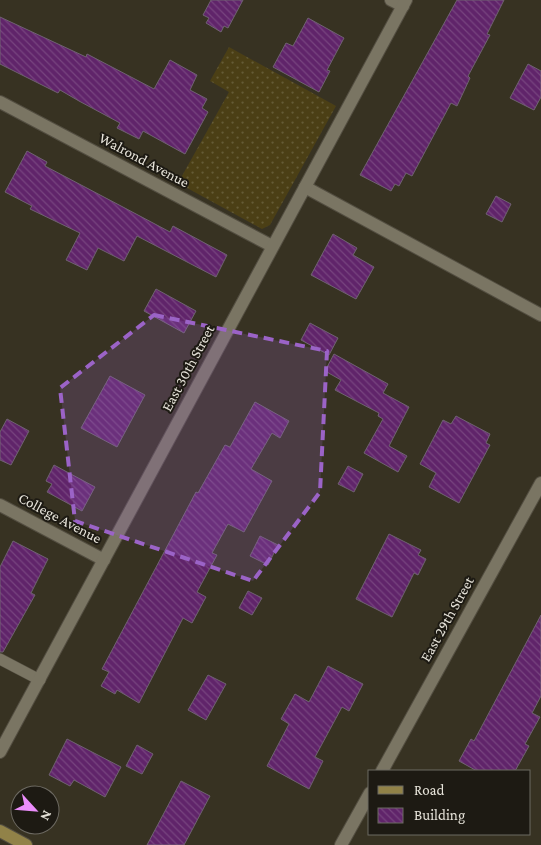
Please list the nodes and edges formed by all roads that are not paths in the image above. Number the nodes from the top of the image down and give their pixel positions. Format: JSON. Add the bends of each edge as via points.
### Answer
{"nodes":[{"id":1,"x":391,"y":0,"type":"edge"},
{"id":2,"x":404,"y":3,"type":"edge"},
{"id":3,"x":0,"y":102,"type":"edge"},
{"id":4,"x":305,"y":187,"type":"junction"},
{"id":5,"x":272,"y":246,"type":"junction"},
{"id":6,"x":541,"y":315,"type":"edge"},
{"id":7,"x":541,"y":483,"type":"edge"},
{"id":8,"x":0,"y":504,"type":"edge"},
{"id":9,"x":104,"y":560,"type":"junction"},
{"id":10,"x":0,"y":659,"type":"edge"},
{"id":11,"x":40,"y":680,"type":"junction"},
{"id":12,"x":0,"y":752,"type":"edge"},
{"id":13,"x":383,"y":770,"type":"edge"},
{"id":14,"x":368,"y":797,"type":"edge"},
{"id":15,"x":0,"y":831,"type":"edge"},
{"id":16,"x":26,"y":845,"type":"edge"},
{"id":17,"x":341,"y":845,"type":"edge"}],
"edges":[{"from":1,"to":2,"type":"street"},
{"from":2,"to":4,"type":"street","name":"East 30th Street"},
{"from":3,"to":5,"type":"street","name":"Walrond Avenue"},
{"from":4,"to":5,"type":"street","name":"East 30th Street"},
{"from":4,"to":6,"type":"street"},
{"from":5,"to":9,"type":"street","name":"East 30th Street"},
{"from":7,"to":13,"type":"street","name":"East 29th Street"},
{"from":8,"to":9,"type":"street","name":"College Avenue"},
{"from":9,"to":11,"type":"street","name":"East 30th Street"},
{"from":10,"to":11,"type":"lane"},
{"from":11,"to":12,"type":"street","name":"East 30th Street"},
{"from":14,"to":17,"type":"street"},
{"from":15,"to":16,"type":"street"}]}
